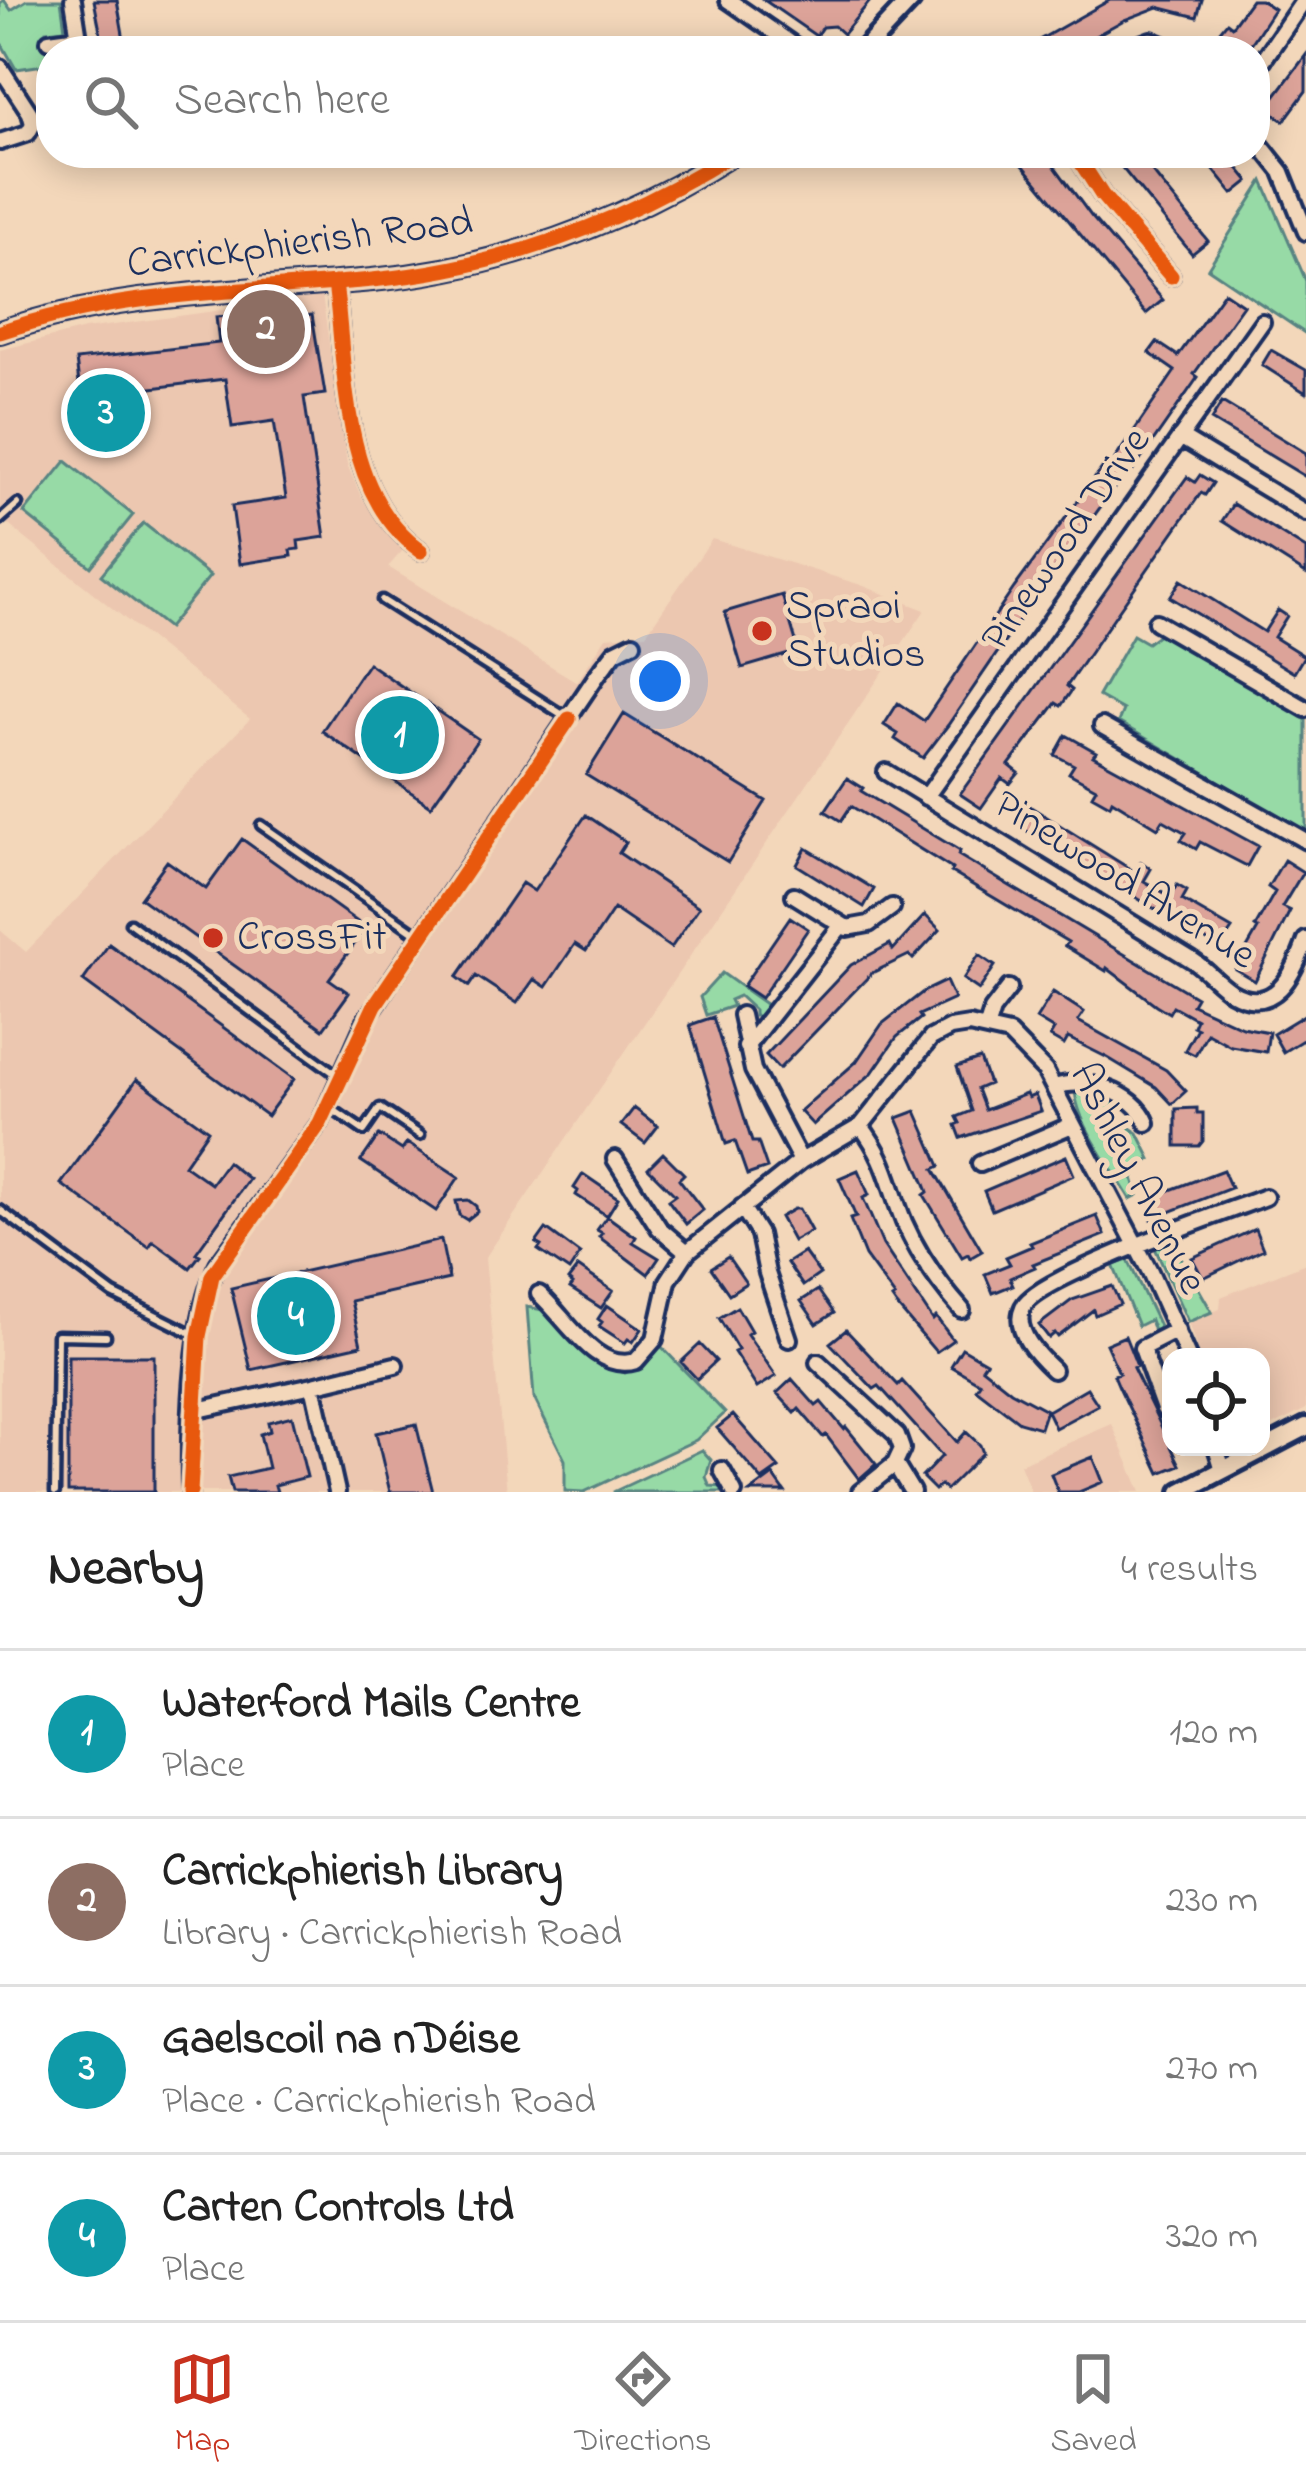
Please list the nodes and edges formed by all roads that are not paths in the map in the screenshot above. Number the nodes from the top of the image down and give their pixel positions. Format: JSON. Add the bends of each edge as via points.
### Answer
{"nodes":[{"id":1,"x":73,"y":0,"type":"edge"},
{"id":2,"x":911,"y":0,"type":"edge"},
{"id":3,"x":1304,"y":0,"type":"edge"},
{"id":4,"x":735,"y":2,"type":"edge"},
{"id":5,"x":79,"y":36,"type":"edge"},
{"id":6,"x":781,"y":36,"type":"edge"},
{"id":7,"x":877,"y":36,"type":"edge"},
{"id":8,"x":1270,"y":51,"type":"edge"},
{"id":9,"x":0,"y":67,"type":"edge"},
{"id":10,"x":0,"y":142,"type":"edge"},
{"id":11,"x":1270,"y":157,"type":"edge"},
{"id":12,"x":707,"y":168,"type":"edge"},
{"id":13,"x":1084,"y":168,"type":"edge"},
{"id":14,"x":1306,"y":232,"type":"edge"},
{"id":15,"x":1171,"y":276,"type":"dead end"},
{"id":16,"x":335,"y":283,"type":"junction"},
{"id":17,"x":1262,"y":322,"type":"dead end"},
{"id":18,"x":0,"y":332,"type":"edge"},
{"id":19,"x":1180,"y":437,"type":"junction"},
{"id":20,"x":18,"y":504,"type":"dead end"},
{"id":21,"x":1306,"y":513,"type":"edge"},
{"id":22,"x":0,"y":520,"type":"edge"},
{"id":23,"x":421,"y":551,"type":"dead end"},
{"id":24,"x":382,"y":600,"type":"dead end"},
{"id":25,"x":1156,"y":622,"type":"dead end"},
{"id":26,"x":633,"y":643,"type":"dead end"},
{"id":27,"x":1306,"y":709,"type":"edge"},
{"id":28,"x":569,"y":719,"type":"junction"},
{"id":29,"x":1102,"y":726,"type":"dead end"},
{"id":30,"x":886,"y":772,"type":"dead end"},
{"id":31,"x":926,"y":797,"type":"junction"},
{"id":32,"x":261,"y":825,"type":"dead end"},
{"id":33,"x":1306,"y":841,"type":"edge"},
{"id":34,"x":794,"y":895,"type":"dead end"},
{"id":35,"x":892,"y":907,"type":"dead end"},
{"id":36,"x":130,"y":923,"type":"dead end"},
{"id":37,"x":841,"y":926,"type":"junction"},
{"id":38,"x":421,"y":936,"type":"junction"},
{"id":39,"x":1306,"y":940,"type":"edge"},
{"id":40,"x":1009,"y":988,"type":"dead end"},
{"id":41,"x":741,"y":1015,"type":"dead end"},
{"id":42,"x":987,"y":1026,"type":"junction"},
{"id":43,"x":746,"y":1046,"type":"junction"},
{"id":44,"x":342,"y":1078,"type":"junction"},
{"id":45,"x":1055,"y":1087,"type":"junction"},
{"id":46,"x":329,"y":1107,"type":"junction"},
{"id":47,"x":1147,"y":1123,"type":"dead end"},
{"id":48,"x":1072,"y":1125,"type":"junction"},
{"id":49,"x":860,"y":1126,"type":"junction"},
{"id":50,"x":420,"y":1135,"type":"dead end"},
{"id":51,"x":615,"y":1159,"type":"dead end"},
{"id":52,"x":801,"y":1161,"type":"junction"},
{"id":53,"x":980,"y":1164,"type":"dead end"},
{"id":54,"x":1265,"y":1197,"type":"dead end"},
{"id":55,"x":742,"y":1207,"type":"junction"},
{"id":56,"x":0,"y":1210,"type":"edge"},
{"id":57,"x":1137,"y":1247,"type":"junction"},
{"id":58,"x":687,"y":1252,"type":"junction"},
{"id":59,"x":539,"y":1294,"type":"dead end"},
{"id":60,"x":962,"y":1310,"type":"dead end"},
{"id":61,"x":1177,"y":1330,"type":"junction"},
{"id":62,"x":106,"y":1336,"type":"dead end"},
{"id":63,"x":199,"y":1336,"type":"junction"},
{"id":64,"x":789,"y":1339,"type":"dead end"},
{"id":65,"x":1184,"y":1348,"type":"edge"},
{"id":66,"x":818,"y":1362,"type":"dead end"},
{"id":67,"x":395,"y":1365,"type":"dead end"},
{"id":68,"x":1053,"y":1370,"type":"dead end"},
{"id":69,"x":313,"y":1384,"type":"junction"},
{"id":70,"x":1162,"y":1403,"type":"edge"},
{"id":71,"x":193,"y":1411,"type":"junction"},
{"id":72,"x":1306,"y":1427,"type":"edge"},
{"id":73,"x":1270,"y":1443,"type":"edge"},
{"id":74,"x":1219,"y":1456,"type":"edge"},
{"id":75,"x":1246,"y":1456,"type":"edge"},
{"id":76,"x":895,"y":1464,"type":"junction"},
{"id":77,"x":722,"y":1470,"type":"dead end"},
{"id":78,"x":1223,"y":1470,"type":"junction"},
{"id":79,"x":56,"y":1492,"type":"edge"},
{"id":80,"x":190,"y":1492,"type":"edge"},
{"id":81,"x":337,"y":1492,"type":"edge"},
{"id":82,"x":734,"y":1492,"type":"edge"},
{"id":83,"x":860,"y":1492,"type":"edge"},
{"id":84,"x":913,"y":1492,"type":"edge"},
{"id":85,"x":1181,"y":1492,"type":"edge"}],
"edges":[{"from":1,"to":5,"type":"street"},
{"from":2,"to":7,"type":"street"},
{"from":3,"to":8,"type":"street"},
{"from":4,"to":6,"type":"street"},
{"from":9,"to":10,"type":"street","via":[[33,124],[28,134]]},
{"from":11,"to":14,"type":"street"},
{"from":12,"to":16,"type":"street","name":"Carrickphierish Road","via":[[622,215],[536,247],[436,272]]},
{"from":13,"to":15,"type":"street"},
{"from":16,"to":18,"type":"street","name":"Carrickphierish Road","via":[[134,299]]},
{"from":16,"to":23,"type":"street","via":[[364,480],[386,520]]},
{"from":17,"to":19,"type":"street","name":"Pinewood Drive"},
{"from":19,"to":21,"type":"street"},
{"from":19,"to":31,"type":"street","name":"Pinewood Drive"},
{"from":20,"to":22,"type":"lane"},
{"from":24,"to":28,"type":"lane"},
{"from":25,"to":27,"type":"street"},
{"from":26,"to":28,"type":"street","via":[[610,657]]},
{"from":28,"to":38,"type":"street"},
{"from":29,"to":33,"type":"street"},
{"from":30,"to":31,"type":"street","name":"Pinewood Avenue"},
{"from":31,"to":39,"type":"street","name":"Pinewood Avenue","via":[[1239,996],[1264,999],[1281,990]]},
{"from":32,"to":38,"type":"lane"},
{"from":34,"to":37,"type":"street"},
{"from":35,"to":37,"type":"street","via":[[869,924]]},
{"from":36,"to":44,"type":"lane"},
{"from":37,"to":43,"type":"street"},
{"from":38,"to":44,"type":"street","via":[[366,1020]]},
{"from":40,"to":42,"type":"street"},
{"from":41,"to":43,"type":"street"},
{"from":42,"to":45,"type":"street","name":"Ashley Avenue","via":[[1024,1045]]},
{"from":42,"to":49,"type":"street","via":[[959,1025],[931,1039]]},
{"from":43,"to":52,"type":"street"},
{"from":44,"to":46,"type":"street"},
{"from":45,"to":47,"type":"street","via":[[1080,1082],[1121,1096]]},
{"from":45,"to":48,"type":"street","name":"Ashley Avenue"},
{"from":46,"to":50,"type":"lane","via":[[364,1131],[380,1108]]},
{"from":46,"to":63,"type":"street","via":[[218,1264]]},
{"from":48,"to":53,"type":"street"},
{"from":48,"to":57,"type":"street","name":"Ashley Avenue"},
{"from":49,"to":52,"type":"street"},
{"from":49,"to":60,"type":"street","via":[[885,1161],[910,1234]]},
{"from":51,"to":58,"type":"street","via":[[658,1228]]},
{"from":52,"to":55,"type":"street"},
{"from":54,"to":57,"type":"street"},
{"from":55,"to":58,"type":"street"},
{"from":55,"to":64,"type":"street","via":[[759,1234]]},
{"from":56,"to":63,"type":"lane","via":[[113,1294]]},
{"from":57,"to":61,"type":"street","name":"Ashley Avenue"},
{"from":57,"to":68,"type":"street","via":[[1024,1305],[1026,1337]]},
{"from":58,"to":59,"type":"street","via":[[668,1281],[658,1331],[632,1363],[587,1345]]},
{"from":61,"to":65,"type":"street","name":"Ashley Avenue"},
{"from":61,"to":70,"type":"street","via":[[1142,1348]]},
{"from":62,"to":79,"type":"lane","via":[[56,1336]]},
{"from":63,"to":71,"type":"street"},
{"from":66,"to":76,"type":"street","via":[[897,1436]]},
{"from":67,"to":69,"type":"street"},
{"from":69,"to":71,"type":"street"},
{"from":69,"to":81,"type":"street"},
{"from":71,"to":80,"type":"street"},
{"from":72,"to":73,"type":"street"},
{"from":74,"to":78,"type":"street"},
{"from":75,"to":78,"type":"street"},
{"from":76,"to":83,"type":"street"},
{"from":76,"to":84,"type":"street"},
{"from":77,"to":82,"type":"street"},
{"from":78,"to":85,"type":"street"}]}
